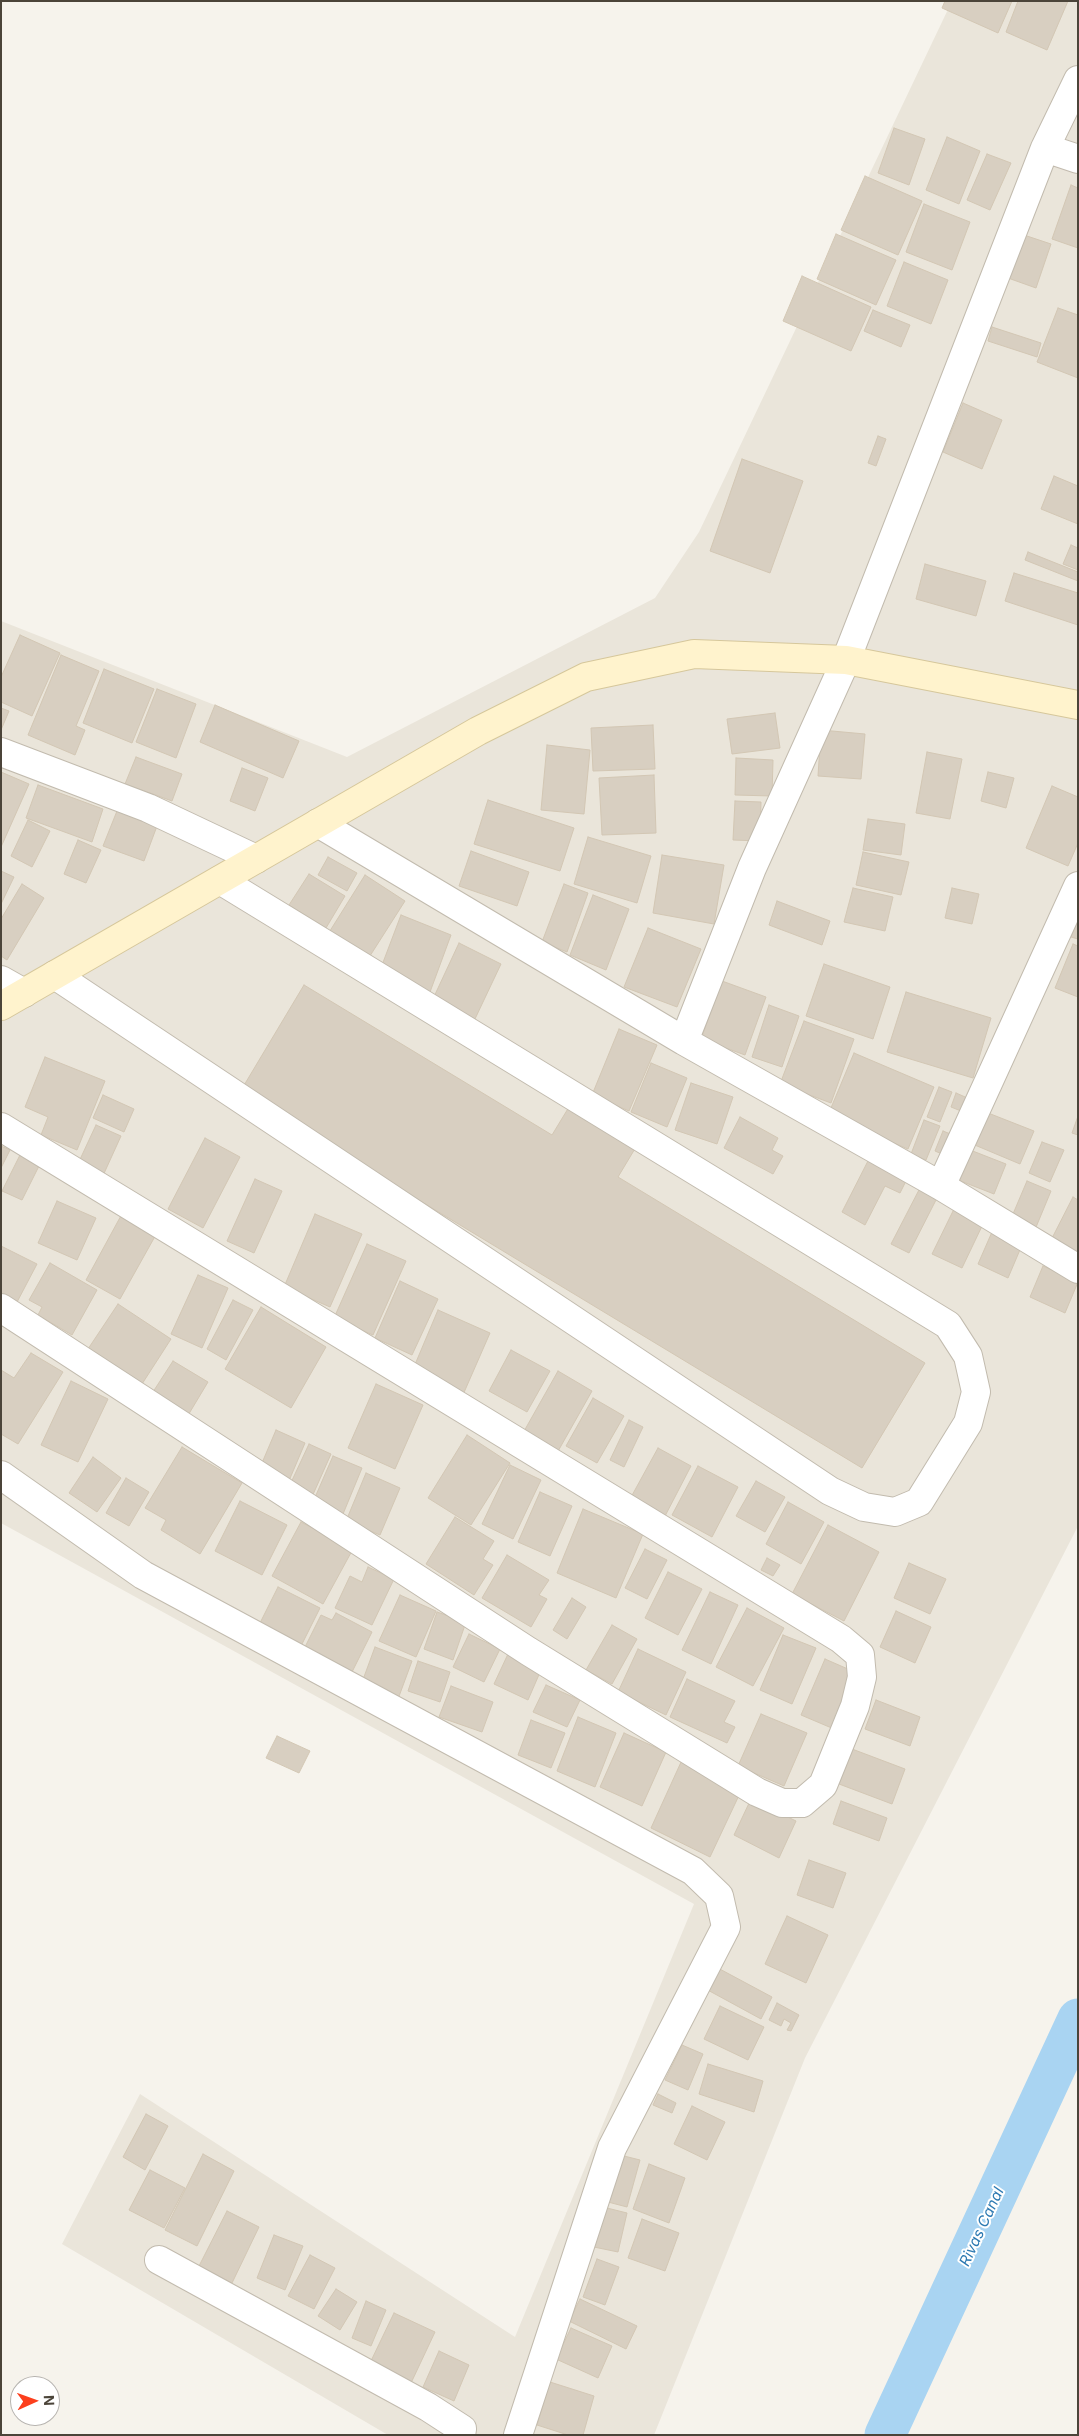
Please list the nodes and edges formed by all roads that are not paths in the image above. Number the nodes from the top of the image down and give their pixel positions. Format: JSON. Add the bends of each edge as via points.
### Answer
{"nodes":[{"id":1,"x":1078,"y":80,"type":"edge"},
{"id":2,"x":1046,"y":148,"type":"junction"},
{"id":3,"x":1078,"y":159,"type":"edge"},
{"id":4,"x":846,"y":660,"type":"junction"},
{"id":5,"x":1078,"y":705,"type":"edge"},
{"id":6,"x":1,"y":752,"type":"edge"},
{"id":7,"x":318,"y":823,"type":"junction"},
{"id":8,"x":256,"y":859,"type":"junction"},
{"id":9,"x":220,"y":880,"type":"junction"},
{"id":10,"x":1078,"y":886,"type":"edge"},
{"id":11,"x":54,"y":975,"type":"junction"},
{"id":12,"x":13,"y":986,"type":"edge"},
{"id":13,"x":1,"y":1006,"type":"edge"},
{"id":14,"x":684,"y":1041,"type":"junction"},
{"id":15,"x":1,"y":1127,"type":"edge"},
{"id":16,"x":941,"y":1186,"type":"junction"},
{"id":17,"x":1078,"y":1269,"type":"edge"},
{"id":18,"x":1,"y":1308,"type":"edge"},
{"id":19,"x":1,"y":1475,"type":"edge"},
{"id":20,"x":159,"y":2260,"type":"dead end"},
{"id":21,"x":461,"y":2435,"type":"edge"},
{"id":22,"x":518,"y":2435,"type":"edge"}],
"edges":[{"from":1,"to":2,"type":"street"},
{"from":2,"to":3,"type":"street"},
{"from":2,"to":4,"type":"street"},
{"from":4,"to":5,"type":"street"},
{"from":4,"to":7,"type":"street","via":[[694,654],[586,677],[478,732]]},
{"from":4,"to":14,"type":"street","via":[[752,868]]},
{"from":6,"to":8,"type":"street","via":[[148,808]]},
{"from":7,"to":8,"type":"street"},
{"from":7,"to":14,"type":"street"},
{"from":8,"to":9,"type":"street"},
{"from":9,"to":11,"type":"street"},
{"from":9,"to":11,"type":"street","via":[[948,1326],[968,1356],[976,1392],[968,1423],[919,1502],[895,1512],[864,1507],[830,1491]]},
{"from":10,"to":16,"type":"street"},
{"from":11,"to":12,"type":"street"},
{"from":12,"to":13,"type":"street"},
{"from":14,"to":16,"type":"street"},
{"from":15,"to":18,"type":"street","via":[[841,1638],[860,1655],[862,1677],[855,1706],[823,1785],[802,1803],[782,1803],[757,1792],[528,1651]]},
{"from":16,"to":17,"type":"street"},
{"from":19,"to":22,"type":"street","via":[[143,1575],[692,1871],[720,1896],[726,1927],[612,2148]]},
{"from":20,"to":21,"type":"street","via":[[428,2407],[462,2429]]}]}
